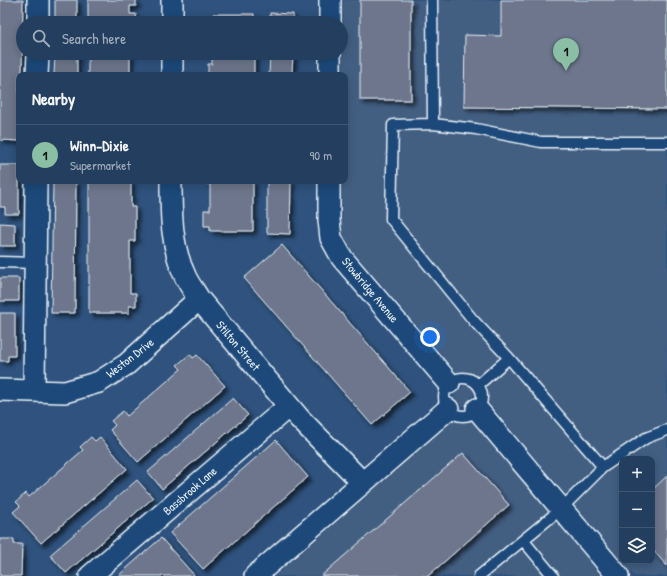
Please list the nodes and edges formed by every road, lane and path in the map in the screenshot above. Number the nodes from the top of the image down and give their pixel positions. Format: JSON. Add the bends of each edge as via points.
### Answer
{"nodes":[{"id":1,"x":38,"y":0,"type":"edge"},
{"id":2,"x":172,"y":0,"type":"edge"},
{"id":3,"x":330,"y":0,"type":"edge"},
{"id":4,"x":432,"y":0,"type":"edge"},
{"id":5,"x":38,"y":16,"type":"edge"},
{"id":6,"x":172,"y":16,"type":"edge"},
{"id":7,"x":330,"y":16,"type":"edge"},
{"id":8,"x":38,"y":60,"type":"edge"},
{"id":9,"x":172,"y":60,"type":"edge"},
{"id":10,"x":330,"y":60,"type":"edge"},
{"id":11,"x":37,"y":72,"type":"edge"},
{"id":12,"x":172,"y":72,"type":"edge"},
{"id":13,"x":330,"y":72,"type":"edge"},
{"id":14,"x":433,"y":124,"type":"junction"},
{"id":15,"x":667,"y":142,"type":"edge"},
{"id":16,"x":36,"y":184,"type":"edge"},
{"id":17,"x":171,"y":184,"type":"edge"},
{"id":18,"x":329,"y":184,"type":"edge"},
{"id":19,"x":0,"y":262,"type":"edge"},
{"id":20,"x":35,"y":263,"type":"junction"},
{"id":21,"x":199,"y":299,"type":"junction"},
{"id":22,"x":509,"y":358,"type":"junction"},
{"id":23,"x":449,"y":383,"type":"junction"},
{"id":24,"x":478,"y":386,"type":"junction"},
{"id":25,"x":0,"y":390,"type":"edge"},
{"id":26,"x":34,"y":391,"type":"junction"},
{"id":27,"x":289,"y":406,"type":"junction"},
{"id":28,"x":448,"y":408,"type":"junction"},
{"id":29,"x":478,"y":408,"type":"junction"},
{"id":30,"x":667,"y":430,"type":"edge"},
{"id":31,"x":603,"y":467,"type":"junction"},
{"id":32,"x":362,"y":482,"type":"junction"},
{"id":33,"x":561,"y":508,"type":"junction"},
{"id":34,"x":523,"y":540,"type":"junction"},
{"id":35,"x":90,"y":576,"type":"edge"},
{"id":36,"x":255,"y":576,"type":"edge"},
{"id":37,"x":479,"y":576,"type":"edge"},
{"id":38,"x":553,"y":576,"type":"edge"},
{"id":39,"x":618,"y":576,"type":"edge"}],
"edges":[{"from":1,"to":5,"type":"street"},
{"from":2,"to":6,"type":"street"},
{"from":3,"to":7,"type":"street"},
{"from":4,"to":14,"type":"lane"},
{"from":8,"to":11,"type":"street"},
{"from":9,"to":12,"type":"street"},
{"from":10,"to":13,"type":"street"},
{"from":14,"to":15,"type":"lane","via":[[476,129],[541,142]]},
{"from":14,"to":22,"type":"lane","via":[[393,125],[391,219],[474,320]]},
{"from":16,"to":20,"type":"street"},
{"from":17,"to":21,"type":"street","name":"Stilton Street","via":[[175,248],[186,278]]},
{"from":18,"to":23,"type":"street","name":"Stowbridge Avenue","via":[[331,238],[342,258]]},
{"from":19,"to":20,"type":"lane"},
{"from":20,"to":26,"type":"street"},
{"from":21,"to":26,"type":"street","name":"Weston Drive","via":[[127,364],[99,382],[65,392]]},
{"from":21,"to":27,"type":"street","name":"Stilton Street"},
{"from":22,"to":24,"type":"lane"},
{"from":22,"to":31,"type":"lane"},
{"from":23,"to":24,"type":"lane","via":[[462,378],[470,379]]},
{"from":23,"to":28,"type":"lane","via":[[444,392],[444,402]]},
{"from":24,"to":29,"type":"lane","via":[[482,398]]},
{"from":25,"to":26,"type":"street","name":"Weston Drive"},
{"from":27,"to":32,"type":"street","name":"Stilton Street"},
{"from":27,"to":35,"type":"street","name":"Bassbrook Lane"},
{"from":28,"to":29,"type":"lane","via":[[459,415],[466,415]]},
{"from":28,"to":32,"type":"street"},
{"from":29,"to":33,"type":"street"},
{"from":30,"to":31,"type":"lane","via":[[646,438]]},
{"from":31,"to":33,"type":"lane"},
{"from":32,"to":36,"type":"street"},
{"from":33,"to":34,"type":"lane"},
{"from":33,"to":39,"type":"street"},
{"from":34,"to":37,"type":"lane"},
{"from":34,"to":38,"type":"lane"}]}
